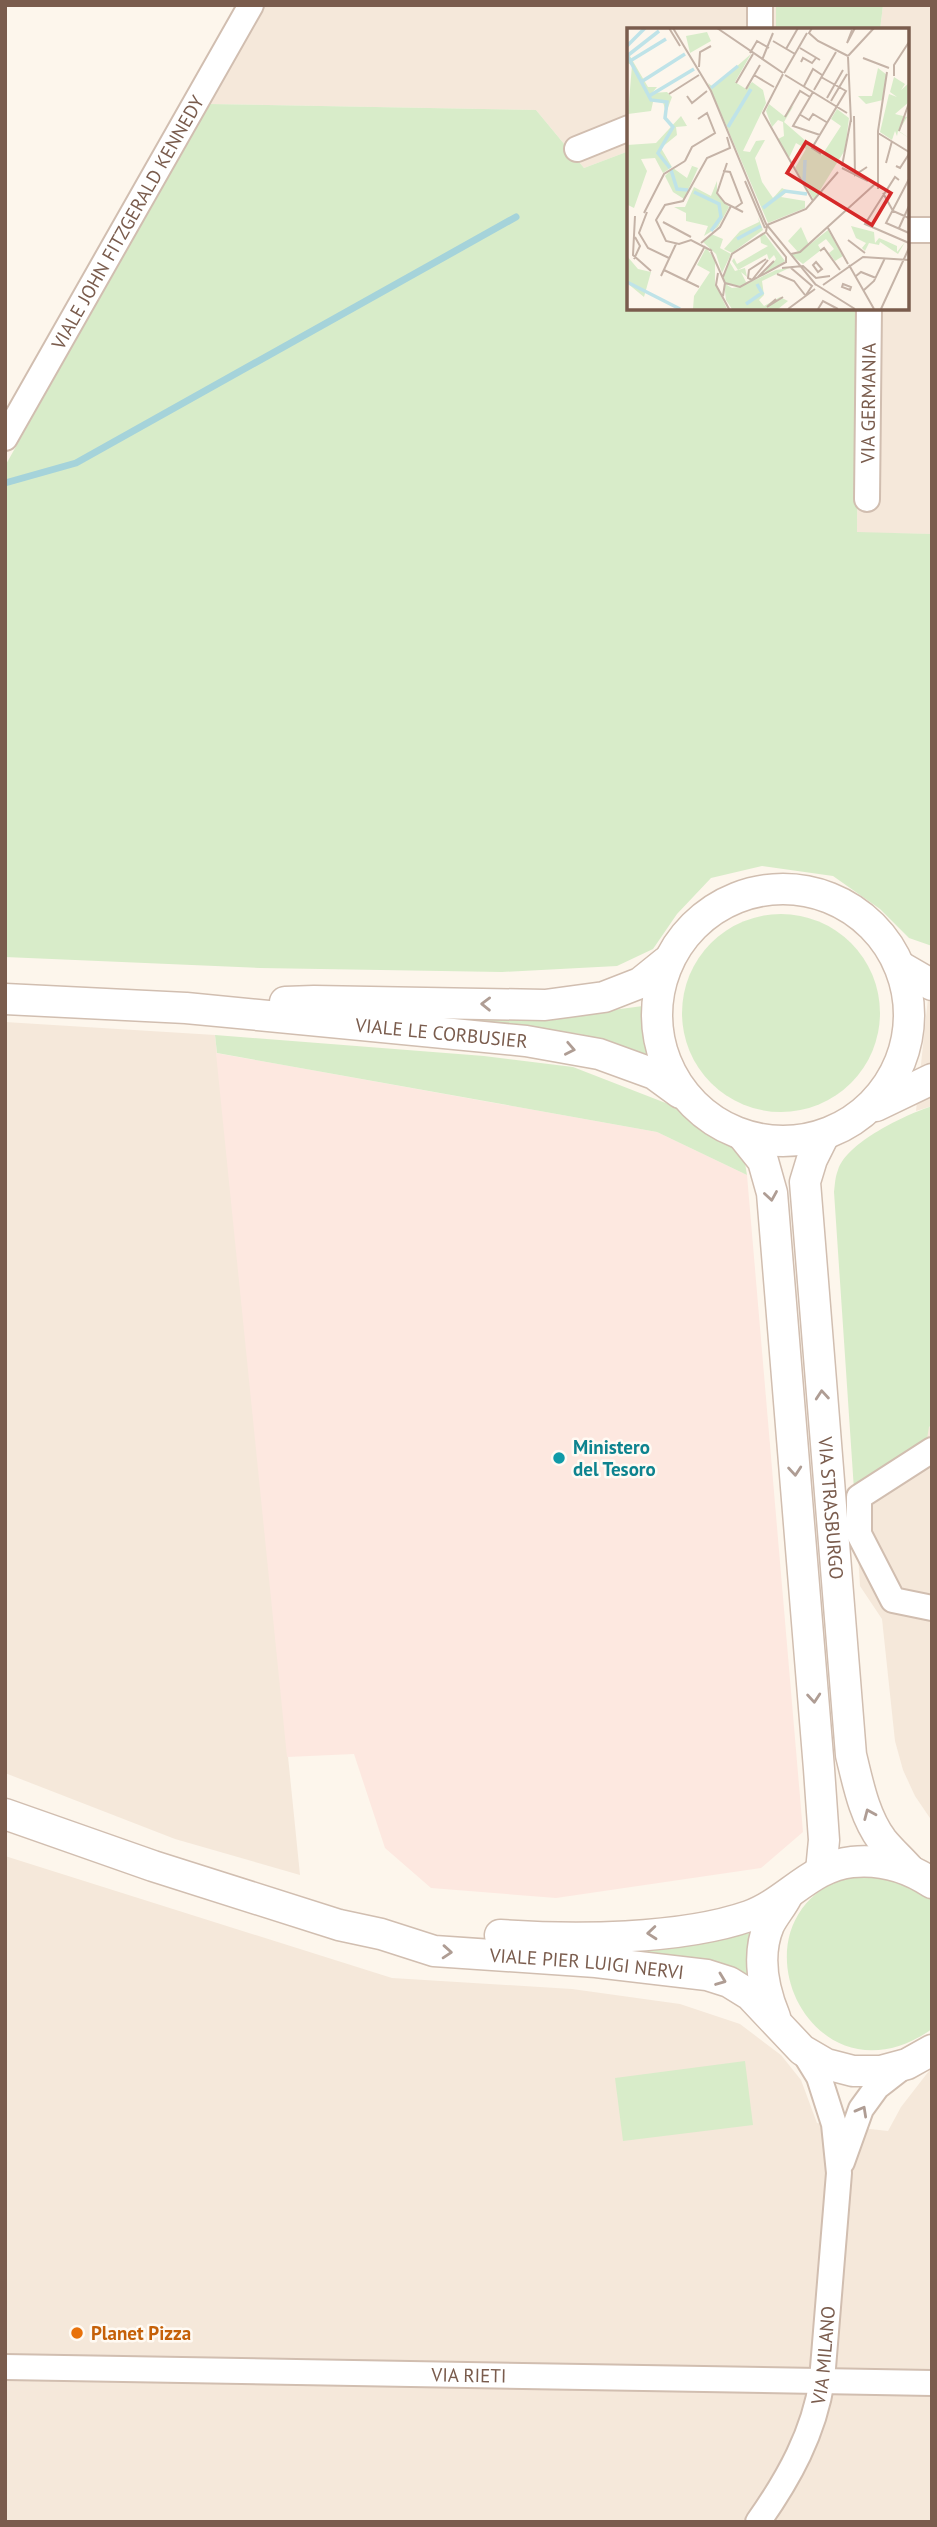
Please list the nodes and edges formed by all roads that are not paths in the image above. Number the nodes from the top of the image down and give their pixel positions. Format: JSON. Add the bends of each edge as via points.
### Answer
{"nodes":[{"id":1,"x":251,"y":5,"type":"edge"},
{"id":2,"x":760,"y":5,"type":"edge"},
{"id":3,"x":760,"y":28,"type":"edge"},
{"id":4,"x":627,"y":129,"type":"edge"},
{"id":5,"x":577,"y":149,"type":"dead end"},
{"id":6,"x":909,"y":230,"type":"edge"},
{"id":7,"x":932,"y":230,"type":"edge"},
{"id":8,"x":869,"y":310,"type":"edge"},
{"id":9,"x":5,"y":438,"type":"edge"},
{"id":10,"x":867,"y":499,"type":"dead end"},
{"id":11,"x":666,"y":962,"type":"junction"},
{"id":12,"x":901,"y":967,"type":"junction"},
{"id":13,"x":932,"y":985,"type":"edge"},
{"id":14,"x":5,"y":999,"type":"edge"},
{"id":15,"x":186,"y":1008,"type":"junction"},
{"id":16,"x":932,"y":1079,"type":"edge"},
{"id":17,"x":686,"y":1097,"type":"junction"},
{"id":18,"x":866,"y":1111,"type":"junction"},
{"id":19,"x":824,"y":1135,"type":"junction"},
{"id":20,"x":743,"y":1136,"type":"junction"},
{"id":21,"x":932,"y":1450,"type":"edge"},
{"id":22,"x":932,"y":1608,"type":"edge"},
{"id":23,"x":5,"y":1814,"type":"edge"},
{"id":24,"x":821,"y":1871,"type":"junction"},
{"id":25,"x":920,"y":1876,"type":"edge"},
{"id":26,"x":787,"y":1896,"type":"junction"},
{"id":27,"x":381,"y":1934,"type":"junction"},
{"id":28,"x":778,"y":2024,"type":"junction"},
{"id":29,"x":802,"y":2050,"type":"junction"},
{"id":30,"x":919,"y":2057,"type":"edge"},
{"id":31,"x":839,"y":2173,"type":"junction"},
{"id":32,"x":5,"y":2367,"type":"edge"},
{"id":33,"x":822,"y":2380,"type":"junction"},
{"id":34,"x":932,"y":2383,"type":"edge"},
{"id":35,"x":758,"y":2522,"type":"edge"}],
"edges":[{"from":1,"to":9,"type":"street","name":"VIALE JOHN FITZGERALD KENNEDY"},
{"from":2,"to":3,"type":"street"},
{"from":4,"to":5,"type":"street"},
{"from":6,"to":7,"type":"street"},
{"from":8,"to":10,"type":"street","name":"VIA GERMANIA"},
{"from":11,"to":12,"type":"street","name":"VIALE LE CORBUSIER","via":[[690,927],[723,902],[763,888],[806,889],[846,904],[878,931]]},
{"from":11,"to":15,"type":"street","name":"VIALE LE CORBUSIER","one_way":true,"via":[[640,983],[604,998],[545,1005],[314,1000]]},
{"from":11,"to":17,"type":"street","name":"VIALE LE CORBUSIER","via":[[656,997],[657,1032],[667,1067]]},
{"from":12,"to":13,"type":"street","name":"VIALE LE CORBUSIER"},
{"from":12,"to":18,"type":"street","name":"VIALE LE CORBUSIER","via":[[910,1005],[906,1045],[892,1081]]},
{"from":14,"to":15,"type":"street","name":"VIALE LE CORBUSIER"},
{"from":15,"to":17,"type":"street","name":"VIALE LE CORBUSIER","one_way":true,"via":[[526,1041],[610,1058],[654,1074]]},
{"from":16,"to":18,"type":"street","name":"VIALE LE CORBUSIER"},
{"from":17,"to":20,"type":"street","name":"VIALE LE CORBUSIER","via":[[712,1120]]},
{"from":18,"to":19,"type":"street","name":"VIALE LE CORBUSIER"},
{"from":19,"to":20,"type":"street","name":"VIALE LE CORBUSIER","via":[[784,1142]]},
{"from":25,"to":19,"type":"street","name":"VIA STRASBURGO","one_way":true,"via":[[881,1838],[860,1793],[851,1755],[805,1182]]},
{"from":20,"to":24,"type":"street","name":"VIA STRASBURGO","one_way":true,"via":[[763,1161],[772,1193],[820,1769]]},
{"from":21,"to":22,"type":"street","via":[[859,1497],[859,1534],[893,1600]]},
{"from":23,"to":27,"type":"street","name":"VIALE PIER LUIGI NERVI","via":[[152,1866]]},
{"from":24,"to":25,"type":"street","name":"VIALE PIER LUIGI NERVI","via":[[850,1862],[879,1861]]},
{"from":24,"to":26,"type":"street","name":"VIALE PIER LUIGI NERVI"},
{"from":26,"to":27,"type":"street","name":"VIALE PIER LUIGI NERVI","one_way":true,"via":[[751,1916],[679,1931],[539,1938],[437,1930]]},
{"from":26,"to":28,"type":"street","name":"VIALE PIER LUIGI NERVI","via":[[769,1925],[761,1958],[765,1992]]},
{"from":27,"to":28,"type":"street","name":"VIALE PIER LUIGI NERVI","one_way":true,"via":[[434,1951],[707,1975],[750,1995]]},
{"from":28,"to":29,"type":"street","name":"VIALE PIER LUIGI NERVI"},
{"from":29,"to":30,"type":"street","name":"VIALE PIER LUIGI NERVI","via":[[826,2064],[853,2071],[881,2071]]},
{"from":29,"to":31,"type":"street","name":"VIA MILANO","via":[[819,2077],[831,2113]]},
{"from":31,"to":30,"type":"street","name":"VIA MILANO","one_way":true,"via":[[861,2109],[877,2087]]},
{"from":31,"to":33,"type":"street","name":"VIA MILANO"},
{"from":32,"to":33,"type":"street","name":"VIA RIETI"},
{"from":33,"to":34,"type":"street","name":"VIA RIETI"},
{"from":33,"to":35,"type":"street","name":"VIA MILANO","via":[[817,2409],[794,2466]]}]}
